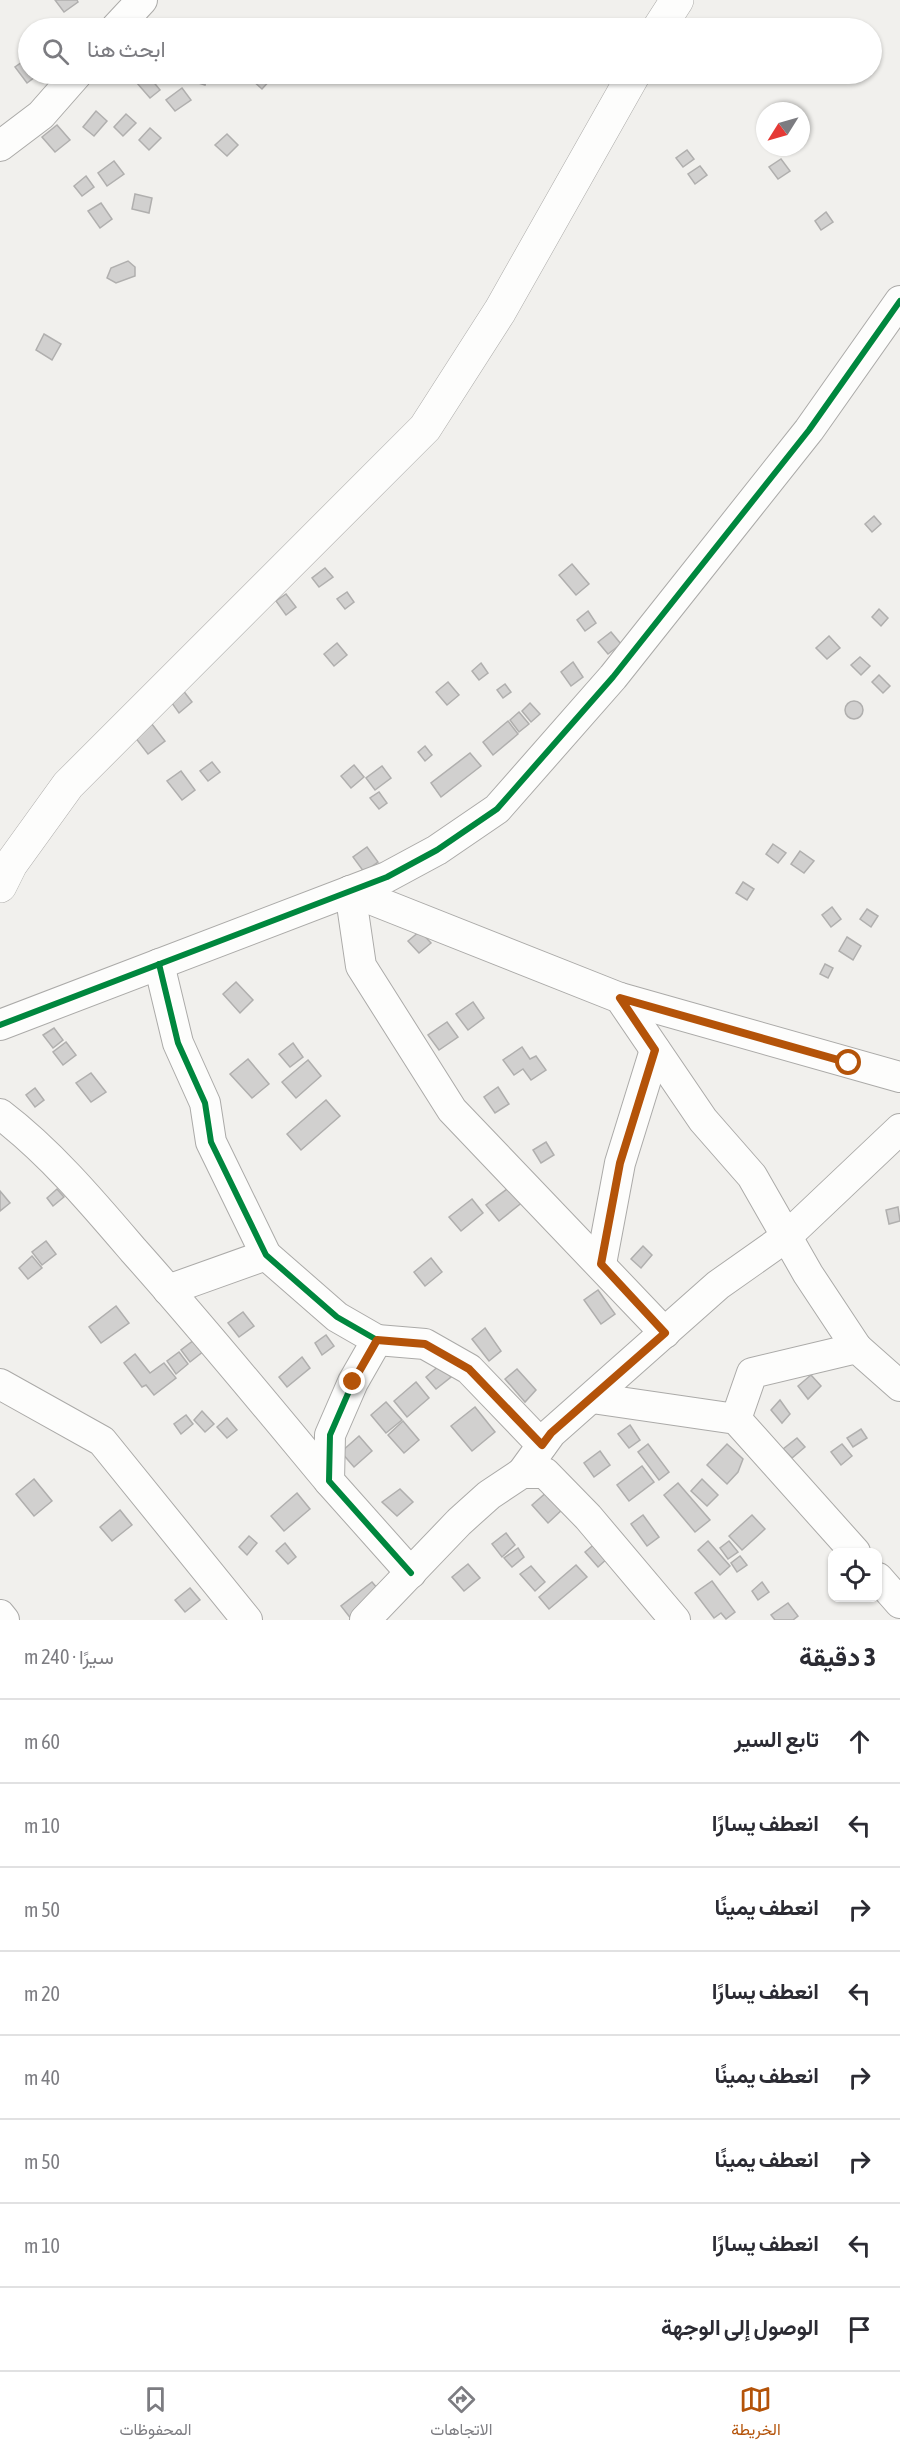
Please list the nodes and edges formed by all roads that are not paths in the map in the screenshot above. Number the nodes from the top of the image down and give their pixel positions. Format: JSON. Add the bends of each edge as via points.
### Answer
{"nodes":[{"id":1,"x":142,"y":0,"type":"edge"},
{"id":2,"x":676,"y":0,"type":"edge"},
{"id":3,"x":125,"y":18,"type":"edge"},
{"id":4,"x":665,"y":18,"type":"edge"},
{"id":5,"x":68,"y":84,"type":"edge"},
{"id":6,"x":628,"y":84,"type":"edge"},
{"id":7,"x":0,"y":146,"type":"edge"},
{"id":8,"x":900,"y":301,"type":"edge"},
{"id":9,"x":0,"y":886,"type":"edge"},
{"id":10,"x":350,"y":891,"type":"junction"},
{"id":11,"x":159,"y":964,"type":"junction"},
{"id":12,"x":620,"y":998,"type":"junction"},
{"id":13,"x":0,"y":1025,"type":"edge"},
{"id":14,"x":655,"y":1050,"type":"junction"},
{"id":15,"x":900,"y":1077,"type":"edge"},
{"id":16,"x":0,"y":1114,"type":"edge"},
{"id":17,"x":900,"y":1129,"type":"edge"},
{"id":18,"x":786,"y":1237,"type":"junction"},
{"id":19,"x":266,"y":1255,"type":"junction"},
{"id":20,"x":601,"y":1264,"type":"junction"},
{"id":21,"x":168,"y":1290,"type":"junction"},
{"id":22,"x":665,"y":1333,"type":"junction"},
{"id":23,"x":377,"y":1340,"type":"junction"},
{"id":24,"x":857,"y":1348,"type":"junction"},
{"id":25,"x":0,"y":1384,"type":"edge"},
{"id":26,"x":900,"y":1386,"type":"edge"},
{"id":27,"x":592,"y":1398,"type":"junction"},
{"id":28,"x":736,"y":1419,"type":"junction"},
{"id":29,"x":542,"y":1445,"type":"junction"},
{"id":30,"x":522,"y":1473,"type":"junction"},
{"id":31,"x":329,"y":1481,"type":"junction"},
{"id":32,"x":852,"y":1548,"type":"edge"},
{"id":33,"x":411,"y":1573,"type":"junction"},
{"id":34,"x":882,"y":1583,"type":"edge"},
{"id":35,"x":900,"y":1603,"type":"edge"},
{"id":36,"x":0,"y":1615,"type":"edge"},
{"id":37,"x":4,"y":1620,"type":"edge"},
{"id":38,"x":247,"y":1620,"type":"edge"},
{"id":39,"x":365,"y":1620,"type":"edge"},
{"id":40,"x":675,"y":1620,"type":"edge"}],
"edges":[{"from":1,"to":3,"type":"street"},
{"from":2,"to":4,"type":"main road"},
{"from":5,"to":7,"type":"street","via":[[41,115]]},
{"from":6,"to":9,"type":"main road","via":[[500,311],[425,428],[68,784],[11,864]]},
{"from":8,"to":10,"type":"street","via":[[809,430],[642,641],[497,809],[437,850],[387,877]]},
{"from":10,"to":11,"type":"street"},
{"from":10,"to":12,"type":"street"},
{"from":10,"to":20,"type":"street","via":[[361,966],[452,1110]]},
{"from":11,"to":13,"type":"street"},
{"from":11,"to":19,"type":"street","via":[[178,1043],[205,1103],[211,1142]]},
{"from":12,"to":14,"type":"street"},
{"from":12,"to":15,"type":"street"},
{"from":14,"to":18,"type":"street","via":[[703,1120],[752,1176]]},
{"from":14,"to":20,"type":"street","via":[[620,1163]]},
{"from":16,"to":21,"type":"street","via":[[98,1210]]},
{"from":17,"to":18,"type":"street"},
{"from":18,"to":22,"type":"street","via":[[718,1285]]},
{"from":18,"to":24,"type":"street"},
{"from":19,"to":21,"type":"street"},
{"from":19,"to":23,"type":"street","via":[[337,1317]]},
{"from":20,"to":22,"type":"street"},
{"from":21,"to":31,"type":"street"},
{"from":22,"to":27,"type":"street"},
{"from":23,"to":29,"type":"street","via":[[425,1344],[469,1369]]},
{"from":23,"to":31,"type":"street","via":[[330,1435]]},
{"from":24,"to":26,"type":"street"},
{"from":24,"to":28,"type":"street","via":[[752,1373]]},
{"from":25,"to":38,"type":"street","via":[[102,1441]]},
{"from":27,"to":28,"type":"street"},
{"from":27,"to":29,"type":"street"},
{"from":28,"to":32,"type":"street"},
{"from":29,"to":30,"type":"street"},
{"from":30,"to":33,"type":"street","via":[[481,1502]]},
{"from":30,"to":40,"type":"street","via":[[545,1473],[588,1517]]},
{"from":31,"to":33,"type":"street"},
{"from":33,"to":39,"type":"street"},
{"from":34,"to":35,"type":"street"},
{"from":36,"to":37,"type":"street"}]}
